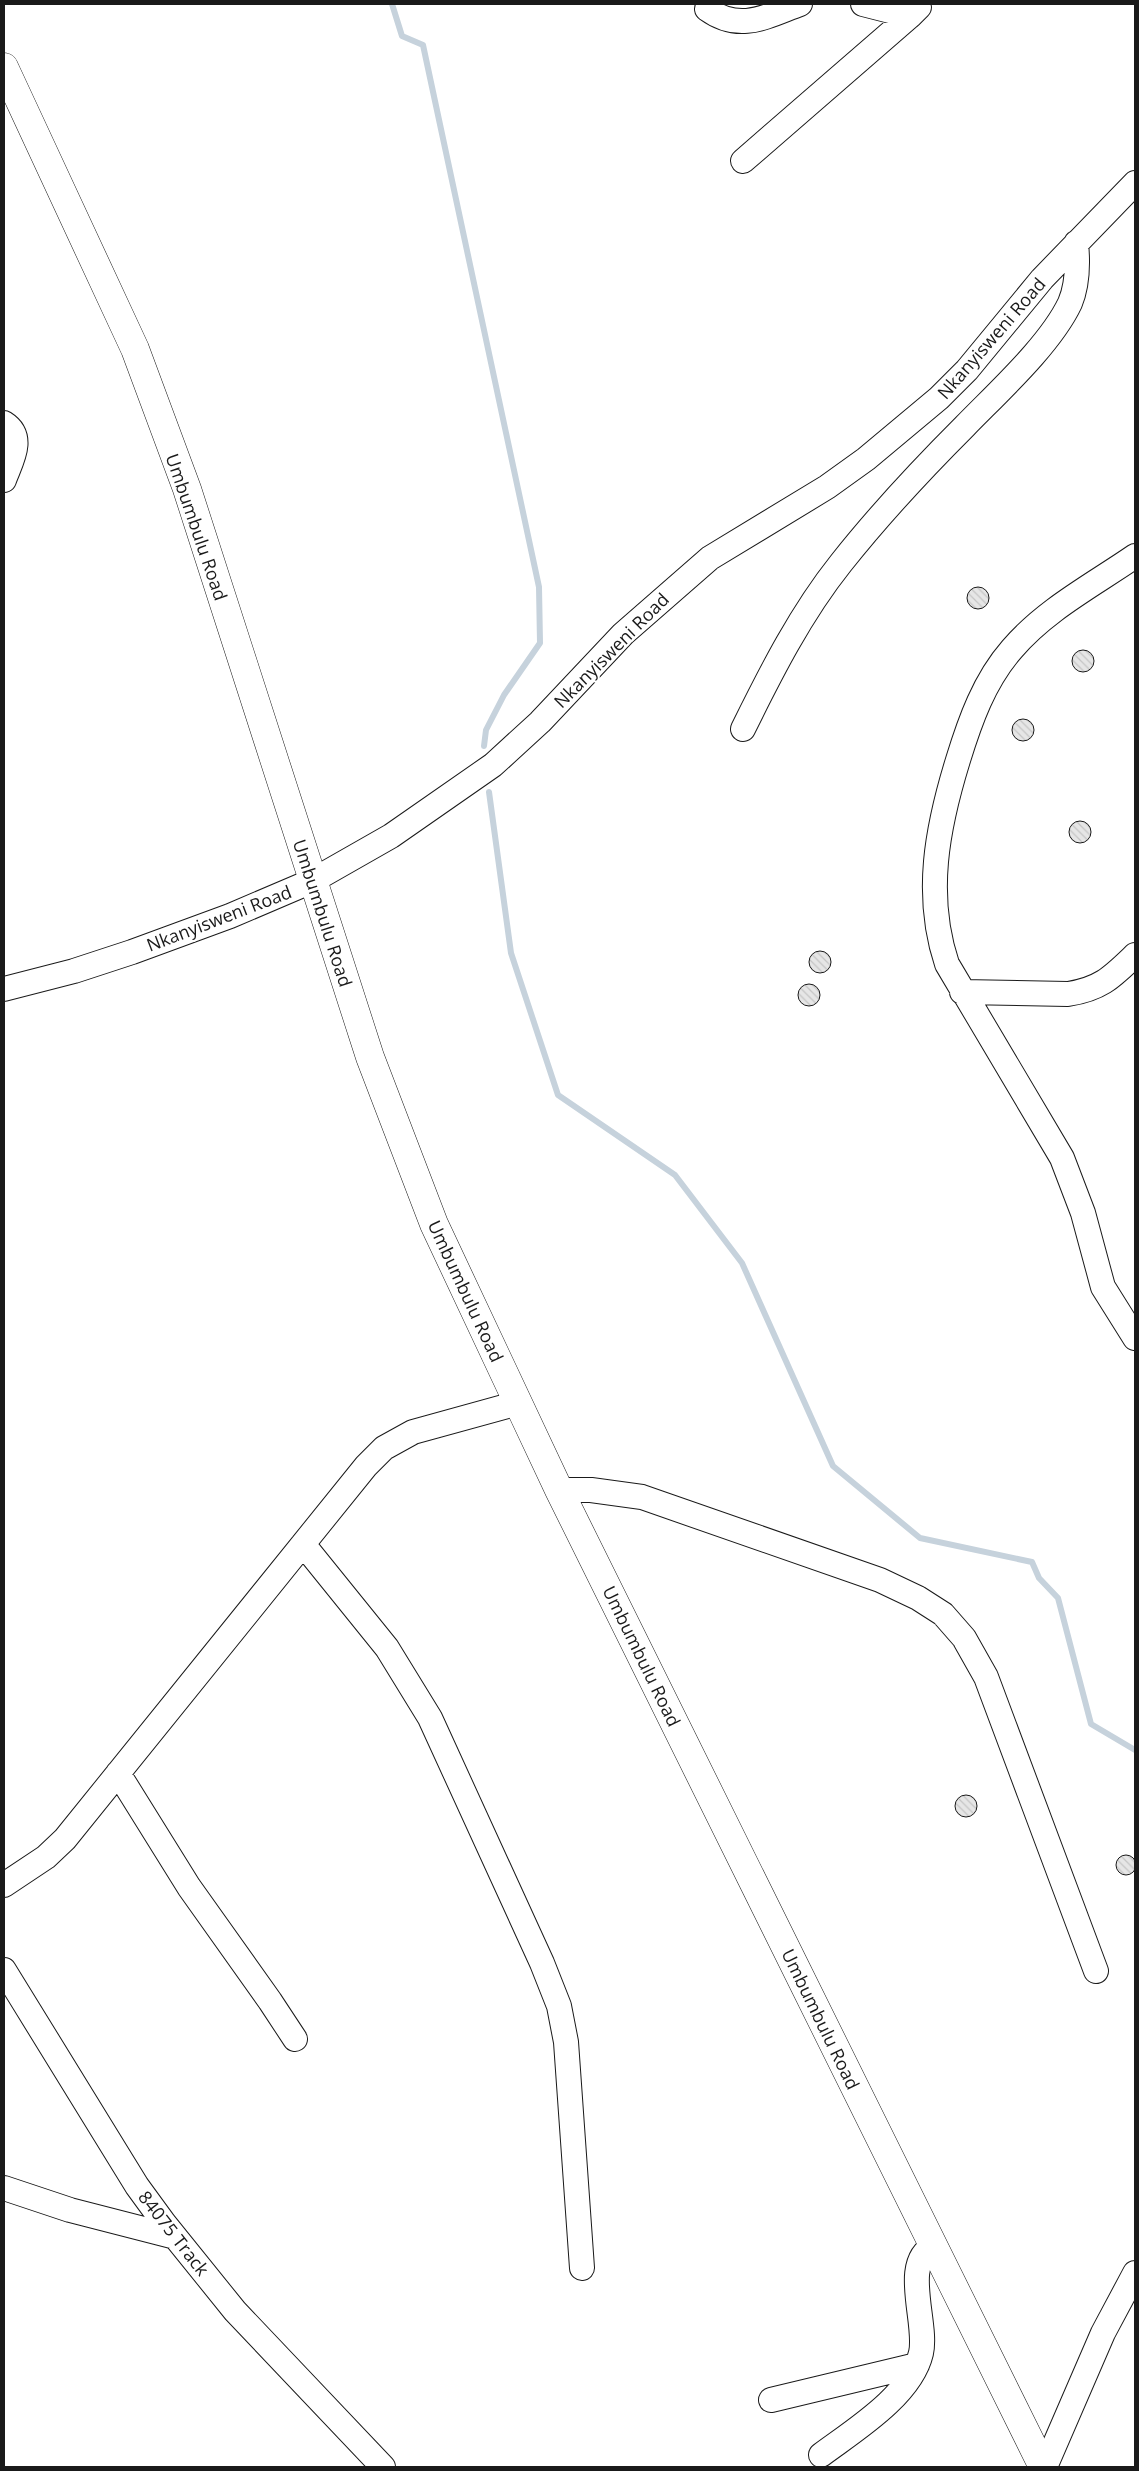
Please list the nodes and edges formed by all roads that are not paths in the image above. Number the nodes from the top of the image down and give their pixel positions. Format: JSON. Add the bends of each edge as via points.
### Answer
{"nodes":[{"id":1,"x":800,"y":4,"type":"edge"},
{"id":2,"x":863,"y":4,"type":"edge"},
{"id":3,"x":707,"y":9,"type":"dead end"},
{"id":4,"x":916,"y":10,"type":"edge"},
{"id":5,"x":4,"y":67,"type":"edge"},
{"id":6,"x":742,"y":161,"type":"dead end"},
{"id":7,"x":1135,"y":183,"type":"edge"},
{"id":8,"x":1076,"y":243,"type":"junction"},
{"id":9,"x":4,"y":423,"type":"edge"},
{"id":10,"x":4,"y":480,"type":"edge"},
{"id":11,"x":1135,"y":556,"type":"edge"},
{"id":12,"x":743,"y":729,"type":"dead end"},
{"id":13,"x":312,"y":881,"type":"junction"},
{"id":14,"x":1135,"y":955,"type":"edge"},
{"id":15,"x":4,"y":989,"type":"edge"},
{"id":16,"x":962,"y":992,"type":"junction"},
{"id":17,"x":1135,"y":1338,"type":"edge"},
{"id":18,"x":518,"y":1403,"type":"junction"},
{"id":19,"x":559,"y":1490,"type":"junction"},
{"id":20,"x":303,"y":1544,"type":"junction"},
{"id":21,"x":118,"y":1773,"type":"junction"},
{"id":22,"x":4,"y":1885,"type":"edge"},
{"id":23,"x":4,"y":1970,"type":"edge"},
{"id":24,"x":1096,"y":1971,"type":"dead end"},
{"id":25,"x":295,"y":2039,"type":"dead end"},
{"id":26,"x":4,"y":2188,"type":"edge"},
{"id":27,"x":175,"y":2237,"type":"junction"},
{"id":28,"x":934,"y":2246,"type":"junction"},
{"id":29,"x":582,"y":2268,"type":"dead end"},
{"id":30,"x":1135,"y":2273,"type":"edge"},
{"id":31,"x":917,"y":2365,"type":"junction"},
{"id":32,"x":771,"y":2400,"type":"dead end"},
{"id":33,"x":820,"y":2455,"type":"dead end"},
{"id":34,"x":383,"y":2467,"type":"edge"},
{"id":35,"x":1044,"y":2467,"type":"edge"}],
"edges":[{"from":1,"to":3,"type":"street","via":[[746,22],[719,18]]},
{"from":2,"to":4,"type":"street"},
{"from":4,"to":6,"type":"street"},
{"from":5,"to":13,"type":"main road","name":"Umbumbulu Road","via":[[135,349],[187,489]]},
{"from":7,"to":8,"type":"street","name":"Nkanyisweni Road"},
{"from":8,"to":12,"type":"street","via":[[1076,286],[1062,316],[1036,351],[840,564],[786,645]]},
{"from":8,"to":13,"type":"street","name":"Nkanyisweni Road","via":[[967,370],[866,459],[827,487],[710,558],[623,634],[540,722],[493,765],[391,836]]},
{"from":9,"to":10,"type":"street","via":[[12,428],[16,438]]},
{"from":11,"to":16,"type":"street","via":[[1054,610],[1012,648],[976,706],[939,828],[935,868],[940,944]]},
{"from":13,"to":15,"type":"street","name":"Nkanyisweni Road","via":[[132,952]]},
{"from":13,"to":18,"type":"main road","name":"Umbumbulu Road","via":[[370,1057],[434,1224]]},
{"from":14,"to":16,"type":"street","via":[[1109,980],[1082,992]]},
{"from":16,"to":17,"type":"street","via":[[1062,1158],[1083,1213],[1103,1287]]},
{"from":18,"to":19,"type":"main road","name":"Umbumbulu Road"},
{"from":18,"to":20,"type":"street","via":[[413,1432],[384,1448]]},
{"from":19,"to":24,"type":"street","via":[[591,1490],[642,1497],[880,1580],[943,1614],[964,1638],[986,1677]]},
{"from":19,"to":28,"type":"main road","name":"Umbumbulu Road"},
{"from":20,"to":21,"type":"street"},
{"from":20,"to":29,"type":"street","via":[[386,1648],[430,1718],[546,1971],[559,2006],[566,2042]]},
{"from":21,"to":22,"type":"street","via":[[65,1839],[46,1857]]},
{"from":21,"to":25,"type":"street","via":[[188,1887]]},
{"from":23,"to":27,"type":"street","name":"84075 Track","via":[[137,2186]]},
{"from":26,"to":27,"type":"street","via":[[70,2210]]},
{"from":27,"to":34,"type":"street","name":"84075 Track","via":[[235,2311]]},
{"from":28,"to":31,"type":"street","via":[[922,2254],[916,2276],[922,2337]]},
{"from":28,"to":35,"type":"main road","name":"Umbumbulu Road"},
{"from":30,"to":35,"type":"street","via":[[1103,2333]]},
{"from":31,"to":32,"type":"street"},
{"from":31,"to":33,"type":"street","via":[[910,2378],[887,2403]]}]}
